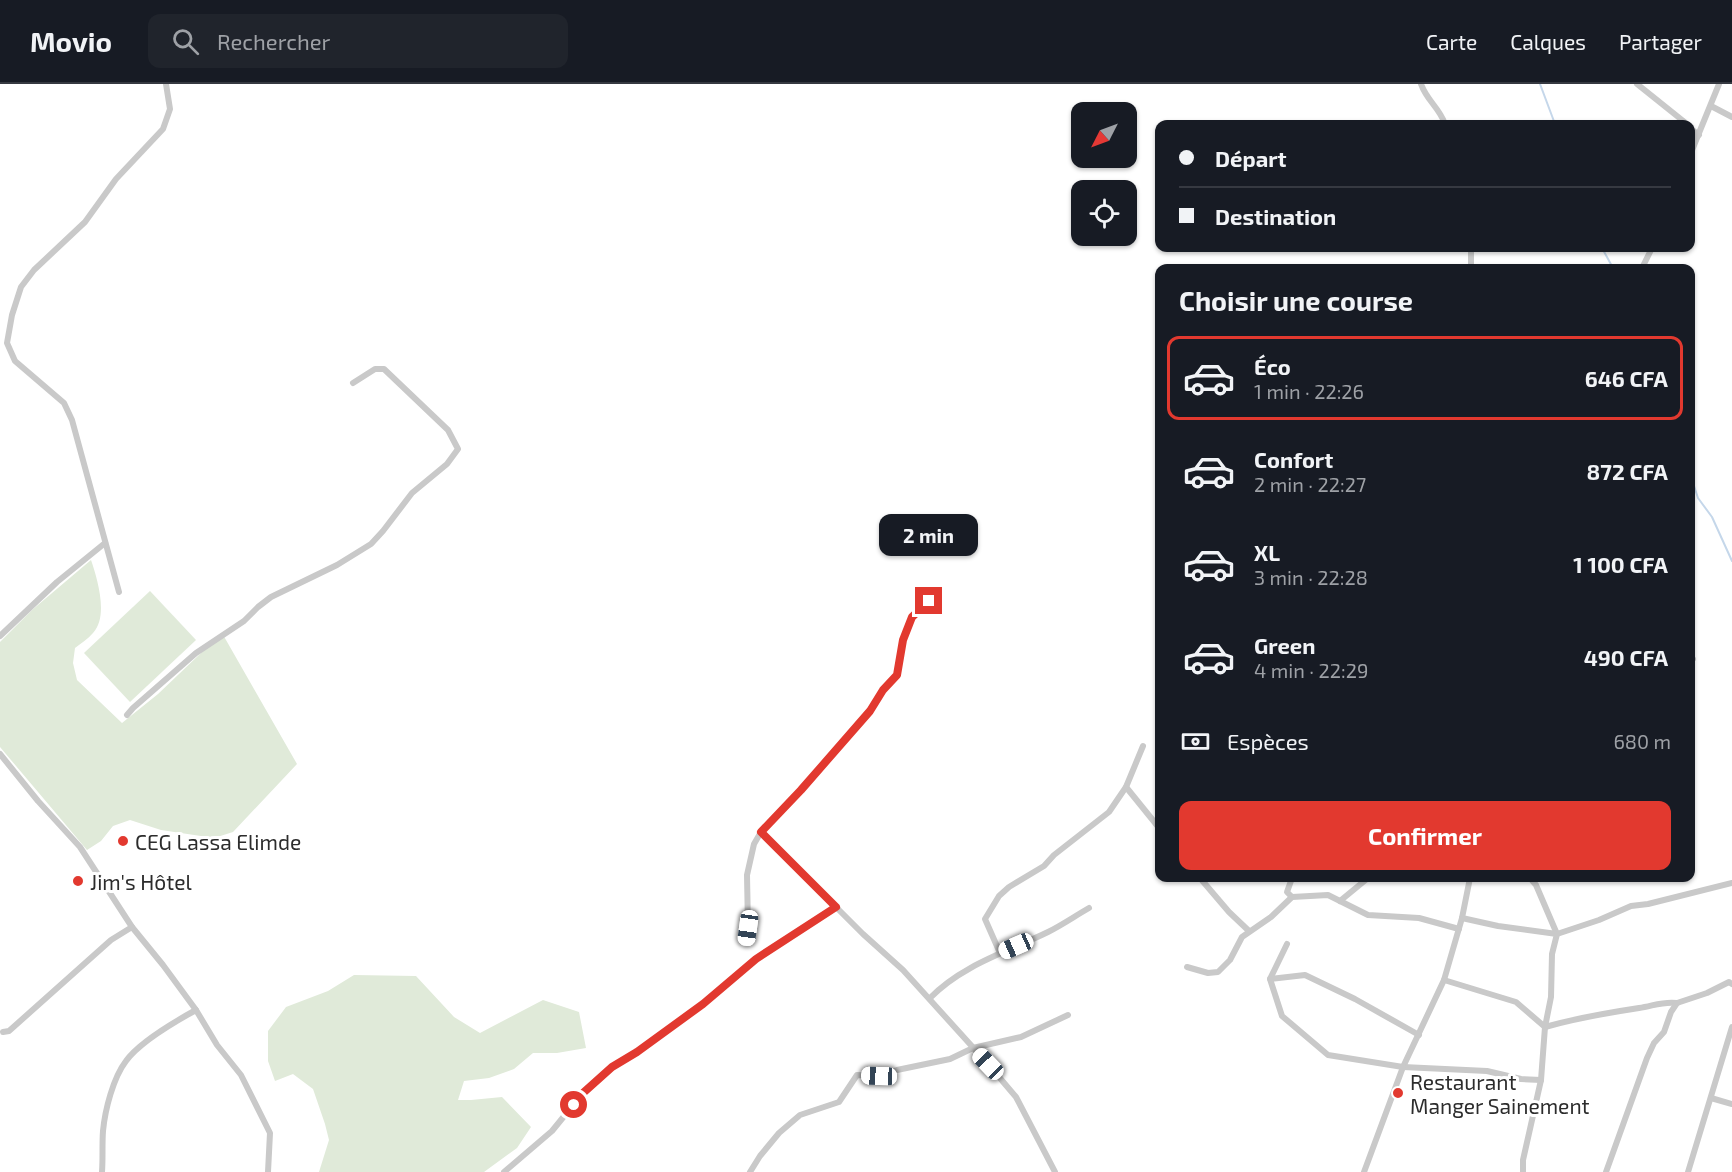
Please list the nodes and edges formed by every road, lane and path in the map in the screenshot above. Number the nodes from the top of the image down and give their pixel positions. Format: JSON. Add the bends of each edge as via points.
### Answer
{"nodes":[{"id":1,"x":166,"y":84,"type":"edge"},
{"id":2,"x":1421,"y":84,"type":"edge"},
{"id":3,"x":1637,"y":84,"type":"edge"},
{"id":4,"x":1719,"y":84,"type":"edge"},
{"id":5,"x":1711,"y":106,"type":"junction"},
{"id":6,"x":1732,"y":117,"type":"edge"},
{"id":7,"x":1444,"y":120,"type":"edge"},
{"id":8,"x":1682,"y":120,"type":"edge"},
{"id":9,"x":1695,"y":131,"type":"edge"},
{"id":10,"x":1699,"y":135,"type":"junction"},
{"id":11,"x":1695,"y":144,"type":"edge"},
{"id":12,"x":353,"y":383,"type":"dead end"},
{"id":13,"x":105,"y":543,"type":"junction"},
{"id":14,"x":942,"y":589,"type":"dead end"},
{"id":15,"x":119,"y":592,"type":"dead end"},
{"id":16,"x":0,"y":636,"type":"edge"},
{"id":17,"x":127,"y":715,"type":"dead end"},
{"id":18,"x":1143,"y":746,"type":"dead end"},
{"id":19,"x":0,"y":754,"type":"edge"},
{"id":20,"x":1126,"y":787,"type":"junction"},
{"id":21,"x":1155,"y":823,"type":"edge"},
{"id":22,"x":761,"y":832,"type":"junction"},
{"id":23,"x":1203,"y":882,"type":"edge"},
{"id":24,"x":1291,"y":882,"type":"edge"},
{"id":25,"x":1363,"y":882,"type":"edge"},
{"id":26,"x":1469,"y":882,"type":"edge"},
{"id":27,"x":1533,"y":882,"type":"edge"},
{"id":28,"x":1732,"y":883,"type":"edge"},
{"id":29,"x":1292,"y":897,"type":"junction"},
{"id":30,"x":1340,"y":901,"type":"junction"},
{"id":31,"x":836,"y":907,"type":"junction"},
{"id":32,"x":1089,"y":908,"type":"dead end"},
{"id":33,"x":1462,"y":918,"type":"junction"},
{"id":34,"x":132,"y":927,"type":"junction"},
{"id":35,"x":1459,"y":929,"type":"junction"},
{"id":36,"x":1249,"y":931,"type":"junction"},
{"id":37,"x":1557,"y":934,"type":"junction"},
{"id":38,"x":746,"y":943,"type":"dead end"},
{"id":39,"x":1287,"y":944,"type":"dead end"},
{"id":40,"x":1000,"y":953,"type":"junction"},
{"id":41,"x":1187,"y":967,"type":"dead end"},
{"id":42,"x":1270,"y":979,"type":"junction"},
{"id":43,"x":1444,"y":980,"type":"junction"},
{"id":44,"x":1732,"y":984,"type":"edge"},
{"id":45,"x":930,"y":998,"type":"junction"},
{"id":46,"x":1677,"y":1003,"type":"junction"},
{"id":47,"x":196,"y":1010,"type":"junction"},
{"id":48,"x":1068,"y":1015,"type":"dead end"},
{"id":49,"x":1545,"y":1027,"type":"junction"},
{"id":50,"x":1732,"y":1027,"type":"edge"},
{"id":51,"x":3,"y":1032,"type":"dead end"},
{"id":52,"x":1419,"y":1035,"type":"junction"},
{"id":53,"x":973,"y":1048,"type":"junction"},
{"id":54,"x":1403,"y":1067,"type":"junction"},
{"id":55,"x":1541,"y":1080,"type":"junction"},
{"id":56,"x":1711,"y":1098,"type":"junction"},
{"id":57,"x":1732,"y":1104,"type":"edge"},
{"id":58,"x":102,"y":1172,"type":"edge"},
{"id":59,"x":268,"y":1172,"type":"edge"},
{"id":60,"x":504,"y":1172,"type":"edge"},
{"id":61,"x":750,"y":1172,"type":"edge"},
{"id":62,"x":1055,"y":1172,"type":"edge"},
{"id":63,"x":1364,"y":1172,"type":"edge"},
{"id":64,"x":1523,"y":1172,"type":"edge"},
{"id":65,"x":1606,"y":1172,"type":"edge"},
{"id":66,"x":1688,"y":1172,"type":"edge"}],
"edges":[{"from":1,"to":13,"type":"street","via":[[170,109],[163,129],[116,179],[85,222],[21,287],[7,343],[15,361],[64,403]]},
{"from":2,"to":7,"type":"street","via":[[1426,98]]},
{"from":3,"to":8,"type":"street"},
{"from":4,"to":5,"type":"street"},
{"from":5,"to":6,"type":"street"},
{"from":5,"to":10,"type":"street"},
{"from":9,"to":10,"type":"street"},
{"from":10,"to":11,"type":"street"},
{"from":12,"to":17,"type":"street","via":[[375,369],[384,369],[448,430],[458,449],[447,464],[412,493],[371,544],[271,597],[244,621],[196,653]]},
{"from":13,"to":15,"type":"street"},
{"from":13,"to":16,"type":"street"},
{"from":14,"to":22,"type":"street","via":[[912,617],[897,675],[870,711]]},
{"from":18,"to":20,"type":"street"},
{"from":19,"to":34,"type":"street","via":[[80,847]]},
{"from":20,"to":21,"type":"street"},
{"from":20,"to":40,"type":"street","via":[[1109,813],[1044,866],[999,896],[985,920]]},
{"from":22,"to":31,"type":"street"},
{"from":22,"to":38,"type":"street","via":[[747,875]]},
{"from":23,"to":36,"type":"street"},
{"from":24,"to":29,"type":"street","via":[[1287,892]]},
{"from":25,"to":30,"type":"street"},
{"from":26,"to":33,"type":"street"},
{"from":27,"to":37,"type":"street"},
{"from":28,"to":37,"type":"street","via":[[1631,906]]},
{"from":29,"to":30,"type":"street","via":[[1328,895]]},
{"from":29,"to":36,"type":"street"},
{"from":30,"to":35,"type":"street","via":[[1368,915],[1419,918]]},
{"from":31,"to":45,"type":"street"},
{"from":31,"to":60,"type":"street","via":[[756,959],[703,1004],[612,1067],[583,1093],[552,1131]]},
{"from":32,"to":40,"type":"street"},
{"from":33,"to":35,"type":"street"},
{"from":33,"to":37,"type":"street"},
{"from":34,"to":47,"type":"street"},
{"from":34,"to":51,"type":"street","via":[[111,940],[9,1031]]},
{"from":35,"to":43,"type":"street"},
{"from":36,"to":41,"type":"street","via":[[1218,972]]},
{"from":37,"to":49,"type":"street"},
{"from":39,"to":42,"type":"street"},
{"from":40,"to":45,"type":"street","via":[[954,979]]},
{"from":42,"to":52,"type":"street","via":[[1305,975]]},
{"from":42,"to":54,"type":"street","via":[[1282,1016],[1328,1055]]},
{"from":43,"to":49,"type":"street","via":[[1516,1002]]},
{"from":43,"to":52,"type":"street"},
{"from":44,"to":46,"type":"street"},
{"from":45,"to":53,"type":"street"},
{"from":46,"to":49,"type":"street","via":[[1666,1001]]},
{"from":46,"to":65,"type":"street","via":[[1647,1058]]},
{"from":47,"to":58,"type":"street","via":[[142,1046],[120,1069],[112,1087],[104,1128]]},
{"from":47,"to":59,"type":"street","via":[[241,1075],[270,1133]]},
{"from":48,"to":53,"type":"street","via":[[1021,1037]]},
{"from":49,"to":55,"type":"street"},
{"from":50,"to":56,"type":"street"},
{"from":52,"to":54,"type":"street"},
{"from":53,"to":61,"type":"street","via":[[950,1059],[879,1076],[857,1075],[838,1102],[800,1115],[779,1132]]},
{"from":53,"to":62,"type":"street","via":[[1016,1097]]},
{"from":54,"to":55,"type":"street","via":[[1487,1071]]},
{"from":54,"to":63,"type":"street"},
{"from":55,"to":64,"type":"street"},
{"from":56,"to":57,"type":"street"},
{"from":56,"to":66,"type":"street"}]}
